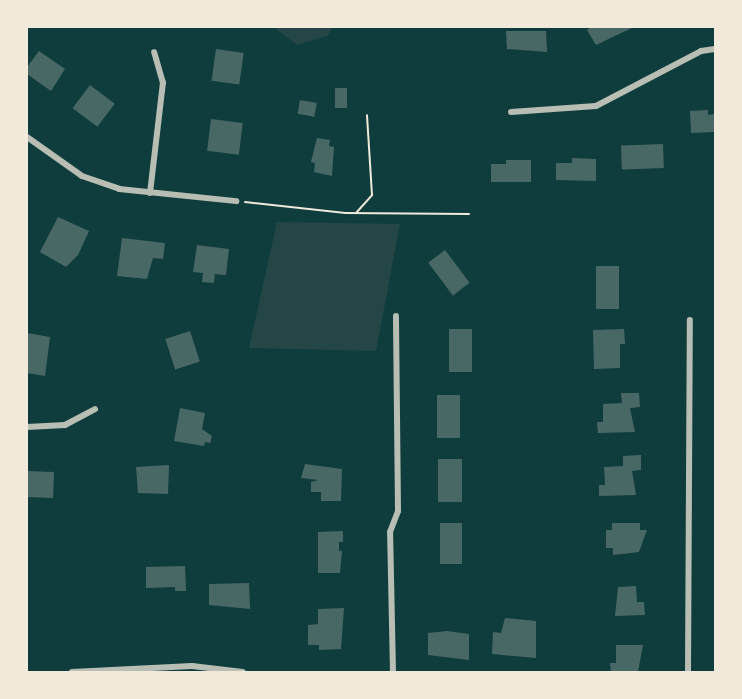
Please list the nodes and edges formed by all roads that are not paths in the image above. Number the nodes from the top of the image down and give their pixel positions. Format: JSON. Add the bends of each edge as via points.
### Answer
{"nodes":[{"id":1,"x":715,"y":50,"type":"edge"},
{"id":2,"x":154,"y":52,"type":"dead end"},
{"id":3,"x":511,"y":112,"type":"dead end"},
{"id":4,"x":27,"y":137,"type":"edge"},
{"id":5,"x":150,"y":193,"type":"junction"},
{"id":6,"x":236,"y":201,"type":"road end"},
{"id":7,"x":396,"y":316,"type":"dead end"},
{"id":8,"x":690,"y":320,"type":"dead end"},
{"id":9,"x":95,"y":409,"type":"dead end"},
{"id":10,"x":27,"y":427,"type":"edge"},
{"id":11,"x":112,"y":671,"type":"edge"},
{"id":12,"x":72,"y":672,"type":"edge"},
{"id":13,"x":243,"y":672,"type":"edge"},
{"id":14,"x":393,"y":672,"type":"edge"},
{"id":15,"x":688,"y":672,"type":"edge"}],
"edges":[{"from":1,"to":3,"type":"street","via":[[701,51],[596,106]]},
{"from":2,"to":5,"type":"street","via":[[164,83]]},
{"from":4,"to":5,"type":"street","via":[[82,176],[119,189]]},
{"from":5,"to":6,"type":"street"},
{"from":7,"to":14,"type":"street","via":[[398,511],[390,532]]},
{"from":8,"to":15,"type":"street"},
{"from":9,"to":10,"type":"street","via":[[65,425]]},
{"from":11,"to":12,"type":"street"},
{"from":11,"to":13,"type":"street","via":[[192,666]]}]}
